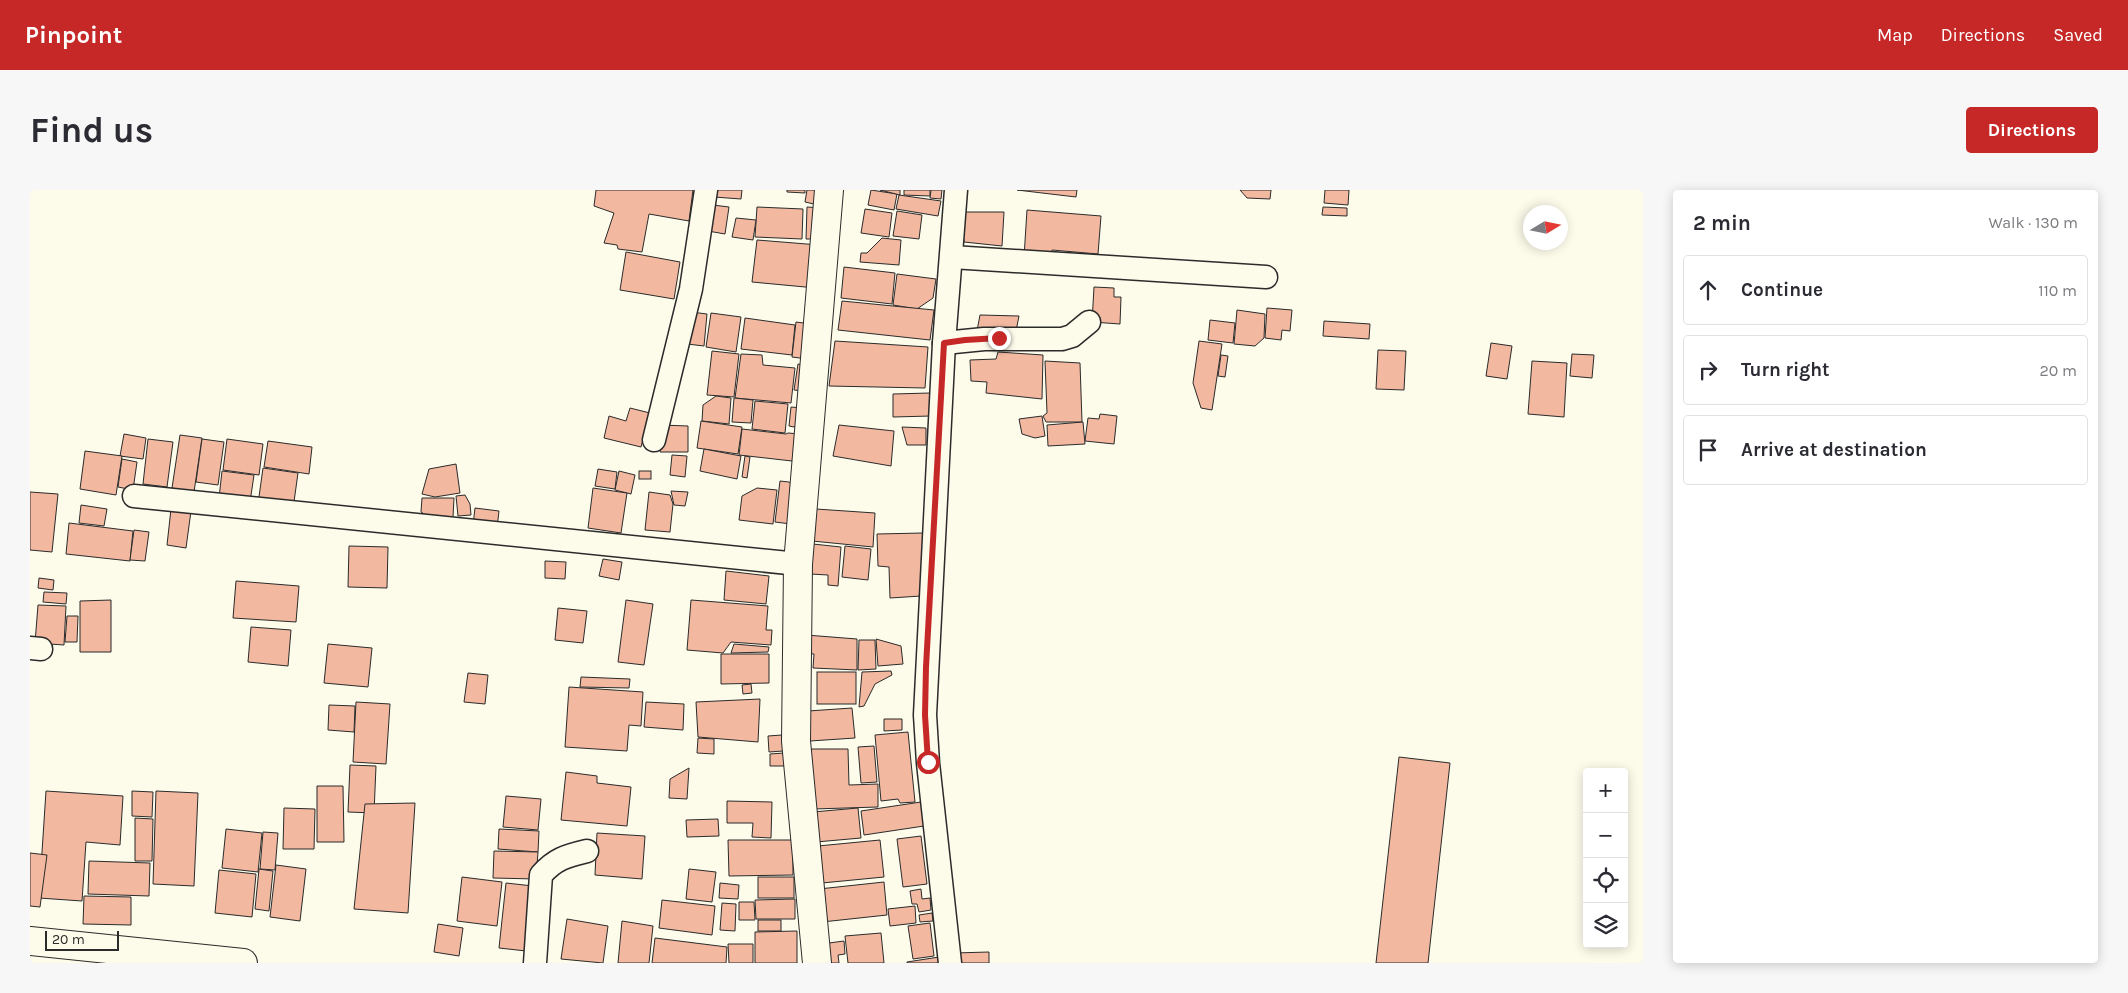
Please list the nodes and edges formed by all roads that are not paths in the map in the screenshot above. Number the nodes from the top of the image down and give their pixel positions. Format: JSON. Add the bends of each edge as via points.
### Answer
{"nodes":[{"id":1,"x":706,"y":190,"type":"edge"},
{"id":2,"x":829,"y":190,"type":"edge"},
{"id":3,"x":956,"y":190,"type":"edge"},
{"id":4,"x":952,"y":257,"type":"junction"},
{"id":5,"x":1266,"y":277,"type":"dead end"},
{"id":6,"x":1089,"y":322,"type":"dead end"},
{"id":7,"x":944,"y":343,"type":"junction"},
{"id":8,"x":654,"y":440,"type":"dead end"},
{"id":9,"x":134,"y":496,"type":"dead end"},
{"id":10,"x":798,"y":564,"type":"junction"},
{"id":11,"x":587,"y":851,"type":"dead end"},
{"id":12,"x":30,"y":941,"type":"edge"},
{"id":13,"x":243,"y":963,"type":"edge"},
{"id":14,"x":535,"y":963,"type":"edge"},
{"id":15,"x":817,"y":963,"type":"edge"},
{"id":16,"x":950,"y":963,"type":"edge"}],
"edges":[{"from":1,"to":8,"type":"street","via":[[691,288]]},
{"from":2,"to":10,"type":"main road"},
{"from":3,"to":4,"type":"street"},
{"from":4,"to":5,"type":"street"},
{"from":4,"to":7,"type":"street"},
{"from":6,"to":7,"type":"street","via":[[1072,336],[1062,339],[984,339]]},
{"from":7,"to":16,"type":"street","via":[[925,715]]},
{"from":9,"to":10,"type":"street"},
{"from":10,"to":15,"type":"main road","via":[[796,741]]},
{"from":11,"to":14,"type":"street","via":[[562,857],[541,876]]},
{"from":12,"to":13,"type":"main road"}]}
